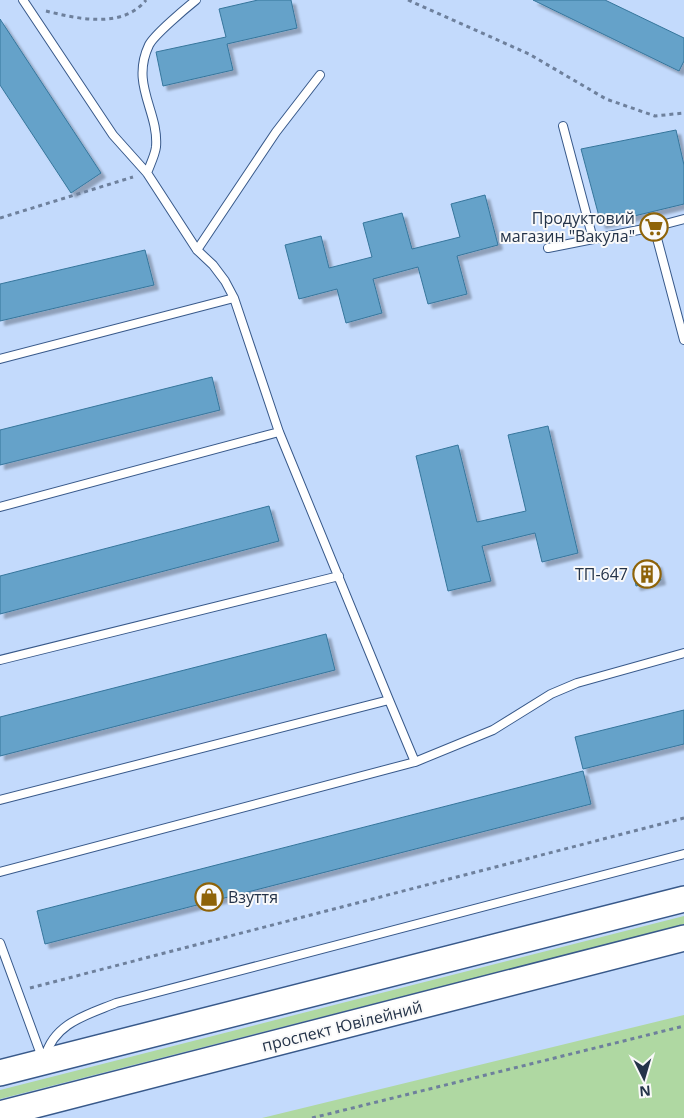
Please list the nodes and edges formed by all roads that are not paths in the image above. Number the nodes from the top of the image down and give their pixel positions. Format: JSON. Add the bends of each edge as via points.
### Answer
{"nodes":[{"id":1,"x":196,"y":0,"type":"edge"},
{"id":2,"x":25,"y":3,"type":"edge"},
{"id":3,"x":320,"y":75,"type":"dead end"},
{"id":4,"x":563,"y":126,"type":"dead end"},
{"id":5,"x":147,"y":172,"type":"junction"},
{"id":6,"x":684,"y":218,"type":"edge"},
{"id":7,"x":654,"y":227,"type":"junction"},
{"id":8,"x":593,"y":239,"type":"junction"},
{"id":9,"x":548,"y":248,"type":"dead end"},
{"id":10,"x":197,"y":250,"type":"junction"},
{"id":11,"x":234,"y":298,"type":"junction"},
{"id":12,"x":684,"y":340,"type":"edge"},
{"id":13,"x":0,"y":359,"type":"edge"},
{"id":14,"x":279,"y":432,"type":"junction"},
{"id":15,"x":0,"y":507,"type":"edge"},
{"id":16,"x":339,"y":576,"type":"junction"},
{"id":17,"x":684,"y":653,"type":"edge"},
{"id":18,"x":0,"y":660,"type":"edge"},
{"id":19,"x":389,"y":700,"type":"junction"},
{"id":20,"x":415,"y":762,"type":"junction"},
{"id":21,"x":0,"y":800,"type":"edge"},
{"id":22,"x":684,"y":854,"type":"edge"},
{"id":23,"x":1,"y":870,"type":"edge"},
{"id":24,"x":684,"y":900,"type":"edge"},
{"id":25,"x":684,"y":938,"type":"edge"},
{"id":26,"x":0,"y":943,"type":"edge"},
{"id":27,"x":44,"y":1062,"type":"junction"},
{"id":28,"x":0,"y":1073,"type":"edge"},
{"id":29,"x":0,"y":1114,"type":"edge"}],
"edges":[{"from":1,"to":5,"type":"lane","via":[[149,44],[143,63],[141,78],[156,148]]},
{"from":2,"to":5,"type":"lane","via":[[113,135]]},
{"from":3,"to":10,"type":"lane","via":[[276,132]]},
{"from":4,"to":8,"type":"lane"},
{"from":5,"to":10,"type":"lane"},
{"from":6,"to":7,"type":"lane"},
{"from":7,"to":8,"type":"lane"},
{"from":7,"to":12,"type":"lane"},
{"from":8,"to":9,"type":"lane"},
{"from":10,"to":11,"type":"lane","via":[[213,265]]},
{"from":11,"to":13,"type":"lane"},
{"from":11,"to":14,"type":"lane"},
{"from":14,"to":15,"type":"lane"},
{"from":14,"to":16,"type":"lane"},
{"from":16,"to":18,"type":"lane"},
{"from":16,"to":19,"type":"lane"},
{"from":17,"to":20,"type":"lane","via":[[577,683],[551,694],[492,730]]},
{"from":19,"to":20,"type":"lane"},
{"from":19,"to":21,"type":"lane"},
{"from":20,"to":23,"type":"lane"},
{"from":22,"to":27,"type":"lane","via":[[116,1003],[76,1020],[55,1034]]},
{"from":24,"to":27,"type":"main road"},
{"from":25,"to":29,"type":"main road","name":"проспект Ювілейний"},
{"from":26,"to":27,"type":"lane"},
{"from":27,"to":28,"type":"main road"}]}
